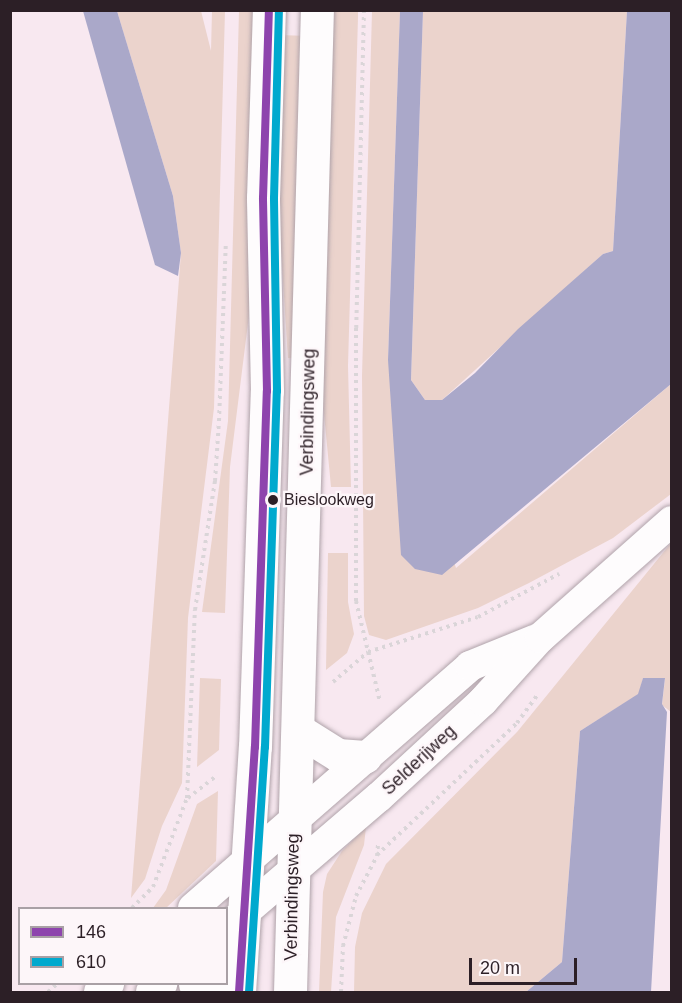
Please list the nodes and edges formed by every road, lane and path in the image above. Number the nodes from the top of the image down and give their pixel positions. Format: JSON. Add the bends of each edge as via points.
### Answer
{"nodes":[{"id":1,"x":269,"y":10,"type":"edge"},
{"id":2,"x":317,"y":10,"type":"edge"},
{"id":3,"x":364,"y":10,"type":"edge"},
{"id":4,"x":226,"y":232,"type":"dead end"},
{"id":5,"x":672,"y":521,"type":"edge"},
{"id":6,"x":568,"y":569,"type":"dead end"},
{"id":7,"x":540,"y":638,"type":"junction"},
{"id":8,"x":298,"y":730,"type":"junction"},
{"id":9,"x":365,"y":757,"type":"junction"},
{"id":10,"x":294,"y":820,"type":"junction"},
{"id":11,"x":247,"y":860,"type":"junction"},
{"id":12,"x":292,"y":874,"type":"junction"},
{"id":13,"x":134,"y":907,"type":"edge"},
{"id":14,"x":195,"y":907,"type":"edge"},
{"id":15,"x":234,"y":922,"type":"edge"},
{"id":16,"x":197,"y":985,"type":"edge"},
{"id":17,"x":211,"y":993,"type":"edge"},
{"id":18,"x":239,"y":993,"type":"edge"},
{"id":19,"x":290,"y":993,"type":"edge"}],
"edges":[{"from":1,"to":11,"type":"street","via":[[263,198],[267,391]]},
{"from":2,"to":8,"type":"street","name":"Verbindingsweg"},
{"from":3,"to":6,"type":"path","via":[[356,328],[356,601],[368,652],[478,617]]},
{"from":4,"to":13,"type":"path","via":[[215,481],[195,610],[187,798],[153,887]]},
{"from":5,"to":7,"type":"street","name":"Selderijweg"},
{"from":7,"to":9,"type":"street","name":"Selderijweg","via":[[470,666]]},
{"from":7,"to":12,"type":"street","name":"Selderijweg","via":[[483,701]]},
{"from":8,"to":9,"type":"street","via":[[338,755]]},
{"from":8,"to":10,"type":"street","name":"Verbindingsweg"},
{"from":9,"to":10,"type":"street","name":"Selderijweg"},
{"from":10,"to":11,"type":"street","name":"Selderijweg"},
{"from":10,"to":12,"type":"street","name":"Verbindingsweg"},
{"from":11,"to":14,"type":"street"},
{"from":11,"to":15,"type":"street"},
{"from":12,"to":15,"type":"street","name":"Selderijweg"},
{"from":12,"to":19,"type":"street","name":"Verbindingsweg"},
{"from":15,"to":18,"type":"street"},
{"from":16,"to":17,"type":"street"}]}
